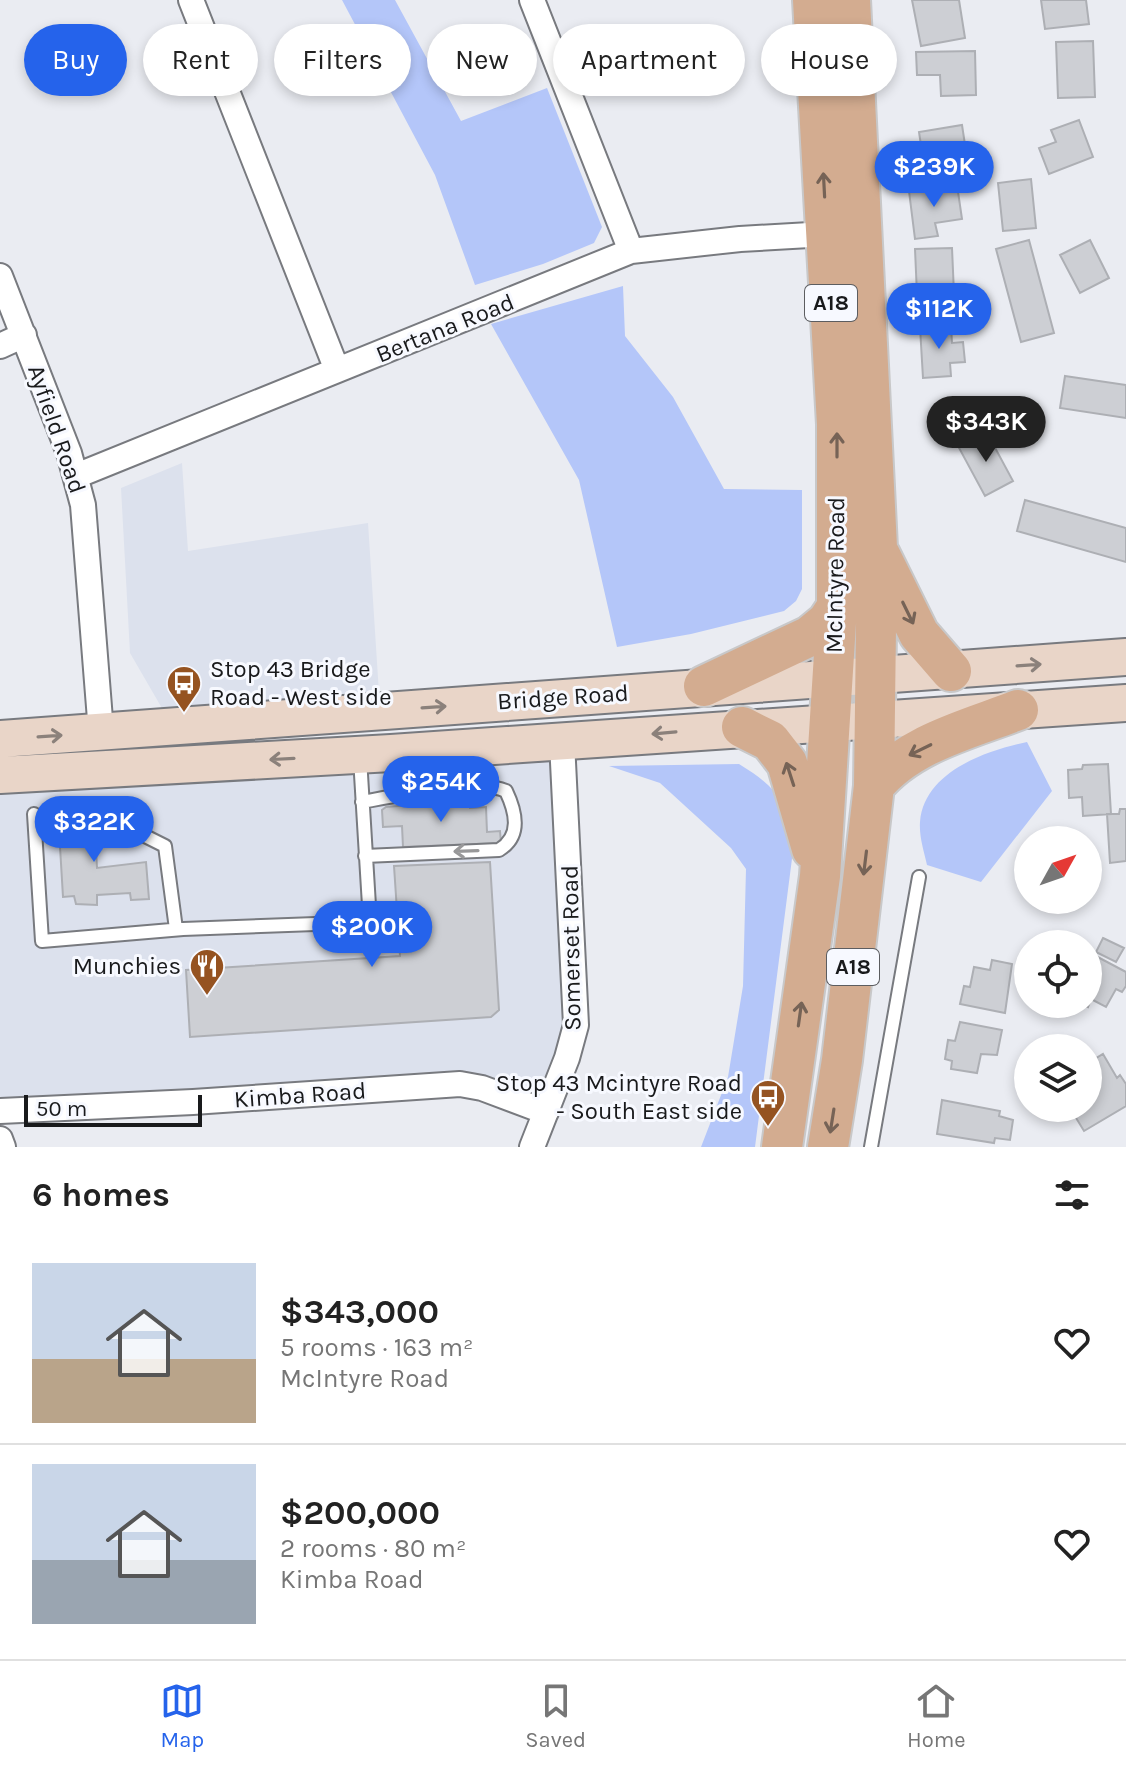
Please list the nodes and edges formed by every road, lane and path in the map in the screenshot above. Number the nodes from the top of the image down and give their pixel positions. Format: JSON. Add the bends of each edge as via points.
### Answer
{"nodes":[{"id":1,"x":191,"y":0,"type":"edge"},
{"id":2,"x":532,"y":0,"type":"edge"},
{"id":3,"x":813,"y":0,"type":"edge"},
{"id":4,"x":850,"y":0,"type":"edge"},
{"id":5,"x":827,"y":234,"type":"junction"},
{"id":6,"x":631,"y":251,"type":"junction"},
{"id":7,"x":0,"y":276,"type":"edge"},
{"id":8,"x":24,"y":335,"type":"junction"},
{"id":9,"x":0,"y":346,"type":"edge"},
{"id":10,"x":337,"y":370,"type":"junction"},
{"id":11,"x":76,"y":476,"type":"junction"},
{"id":12,"x":877,"y":548,"type":"junction"},
{"id":13,"x":837,"y":607,"type":"junction"},
{"id":14,"x":1126,"y":657,"type":"edge"},
{"id":15,"x":951,"y":671,"type":"junction"},
{"id":16,"x":875,"y":675,"type":"junction"},
{"id":17,"x":833,"y":678,"type":"junction"},
{"id":18,"x":704,"y":686,"type":"junction"},
{"id":19,"x":1126,"y":703,"type":"edge"},
{"id":20,"x":1018,"y":710,"type":"junction"},
{"id":21,"x":312,"y":716,"type":"junction"},
{"id":22,"x":875,"y":719,"type":"junction"},
{"id":23,"x":830,"y":722,"type":"junction"},
{"id":24,"x":742,"y":727,"type":"junction"},
{"id":25,"x":101,"y":732,"type":"junction"},
{"id":26,"x":0,"y":739,"type":"edge"},
{"id":27,"x":562,"y":742,"type":"junction"},
{"id":28,"x":360,"y":755,"type":"junction"},
{"id":29,"x":104,"y":768,"type":"junction"},
{"id":30,"x":0,"y":775,"type":"edge"},
{"id":31,"x":874,"y":786,"type":"junction"},
{"id":32,"x":362,"y":802,"type":"junction"},
{"id":33,"x":34,"y":814,"type":"dead end"},
{"id":34,"x":111,"y":819,"type":"dead end"},
{"id":35,"x":365,"y":856,"type":"junction"},
{"id":36,"x":820,"y":876,"type":"junction"},
{"id":37,"x":919,"y":877,"type":"dead end"},
{"id":38,"x":176,"y":929,"type":"junction"},
{"id":39,"x":0,"y":1111,"type":"edge"},
{"id":40,"x":546,"y":1112,"type":"junction"},
{"id":41,"x":0,"y":1139,"type":"edge"},
{"id":42,"x":3,"y":1147,"type":"edge"},
{"id":43,"x":532,"y":1147,"type":"edge"},
{"id":44,"x":782,"y":1147,"type":"edge"},
{"id":45,"x":828,"y":1147,"type":"edge"},
{"id":46,"x":871,"y":1147,"type":"edge"}],
"edges":[{"from":1,"to":10,"type":"street"},
{"from":2,"to":6,"type":"street"},
{"from":5,"to":3,"type":"main road","name":"McIntyre Road","number":"A18","one_way":true},
{"from":4,"to":12,"type":"main road","name":"McIntyre Road","number":"A18"},
{"from":5,"to":6,"type":"street","name":"Bertana Road"},
{"from":13,"to":5,"type":"main road","name":"McIntyre Road","number":"A18","one_way":true,"via":[[837,424]]},
{"from":6,"to":10,"type":"street","name":"Bertana Road"},
{"from":7,"to":8,"type":"street","name":"Ayfield Road"},
{"from":8,"to":9,"type":"street"},
{"from":8,"to":11,"type":"street","name":"Ayfield Road"},
{"from":10,"to":11,"type":"street","name":"Bertana Road"},
{"from":11,"to":25,"type":"street","name":"Ayfield Road","via":[[83,505]]},
{"from":12,"to":15,"type":"main road","one_way":true,"via":[[919,634]]},
{"from":12,"to":16,"type":"main road","name":"McIntyre Road","number":"A18"},
{"from":13,"to":17,"type":"main road","name":"McIntyre Road","number":"A18"},
{"from":13,"to":18,"type":"main road","via":[[810,636]]},
{"from":15,"to":14,"type":"main road","name":"Bridge Road","one_way":true},
{"from":15,"to":16,"type":"main road","name":"Bridge Road"},
{"from":16,"to":17,"type":"main road","name":"Bridge Road"},
{"from":16,"to":22,"type":"main road","name":"McIntyre Road","number":"A18"},
{"from":17,"to":18,"type":"main road","name":"Bridge Road"},
{"from":17,"to":23,"type":"main road","name":"McIntyre Road","number":"A18"},
{"from":21,"to":18,"type":"main road","name":"Bridge Road","one_way":true},
{"from":19,"to":20,"type":"main road","name":"Bridge Road"},
{"from":20,"to":22,"type":"main road","name":"Bridge Road"},
{"from":20,"to":31,"type":"main road","one_way":true,"via":[[912,753]]},
{"from":21,"to":25,"type":"main road","name":"Bridge Road"},
{"from":21,"to":28,"type":"main road"},
{"from":22,"to":23,"type":"main road","name":"Bridge Road"},
{"from":22,"to":31,"type":"main road","name":"McIntyre Road","number":"A18"},
{"from":23,"to":24,"type":"main road","name":"Bridge Road"},
{"from":23,"to":36,"type":"main road","name":"McIntyre Road","number":"A18"},
{"from":24,"to":27,"type":"main road","name":"Bridge Road","one_way":true},
{"from":36,"to":24,"type":"main road","one_way":true,"via":[[787,763],[770,741]]},
{"from":26,"to":25,"type":"main road","name":"Bridge Road","one_way":true},
{"from":25,"to":29,"type":"main road"},
{"from":27,"to":28,"type":"main road","name":"Bridge Road"},
{"from":27,"to":40,"type":"street","name":"Somerset Road","via":[[576,1025]]},
{"from":28,"to":29,"type":"main road","name":"Bridge Road","one_way":true},
{"from":28,"to":32,"type":"lane"},
{"from":29,"to":30,"type":"main road","name":"Bridge Road"},
{"from":31,"to":45,"type":"main road","name":"McIntyre Road","number":"A18","one_way":true},
{"from":32,"to":35,"type":"lane"},
{"from":32,"to":35,"type":"lane","one_way":true,"via":[[494,787],[506,791],[514,819],[510,843],[499,850]]},
{"from":33,"to":38,"type":"lane","via":[[42,941]]},
{"from":34,"to":38,"type":"lane","via":[[165,846]]},
{"from":35,"to":38,"type":"lane","via":[[370,922]]},
{"from":44,"to":36,"type":"main road","name":"McIntyre Road","number":"A18","one_way":true},
{"from":37,"to":46,"type":"lane"},
{"from":39,"to":40,"type":"street","name":"Kimba Road","via":[[460,1084]]},
{"from":40,"to":43,"type":"street","name":"Somerset Road"},
{"from":41,"to":42,"type":"street"}]}
